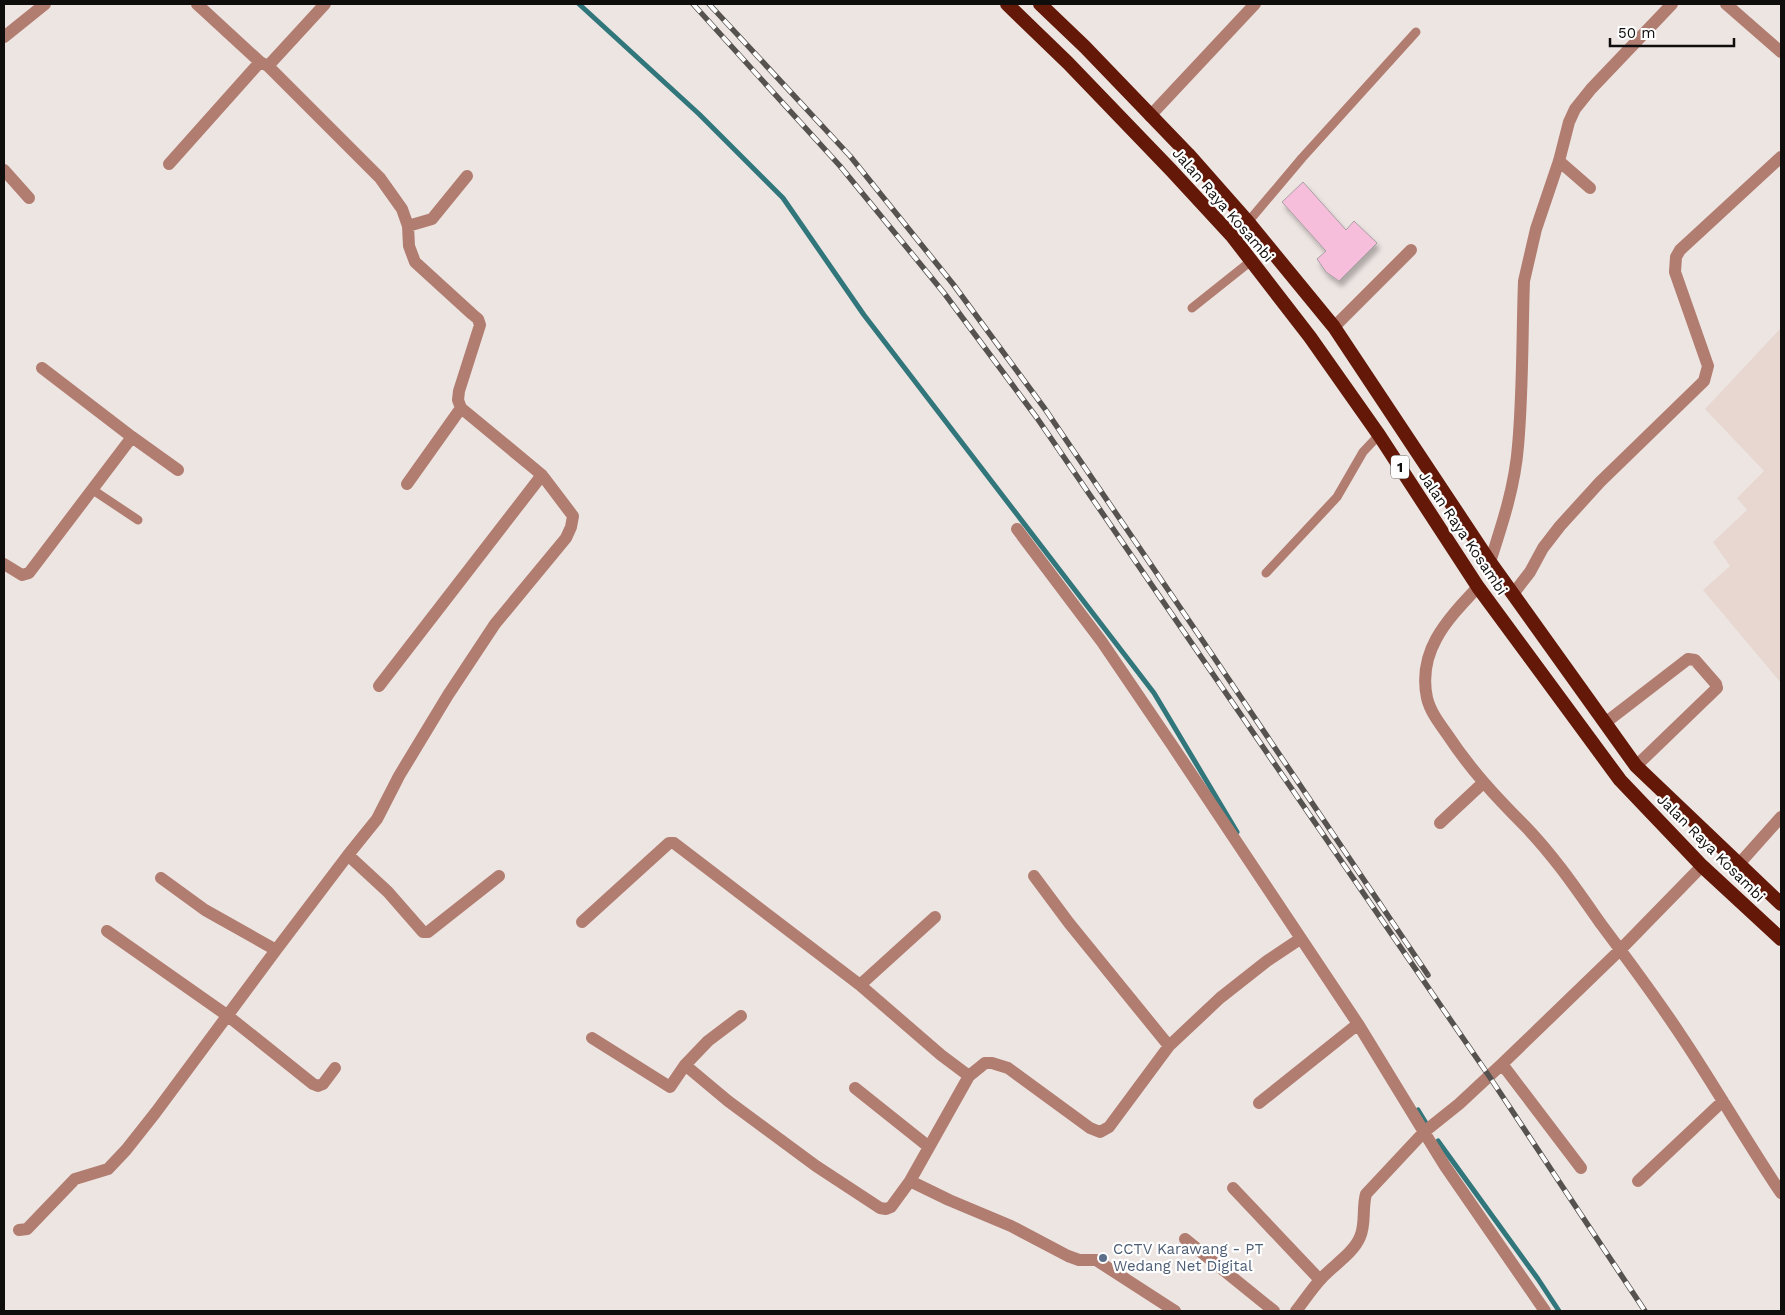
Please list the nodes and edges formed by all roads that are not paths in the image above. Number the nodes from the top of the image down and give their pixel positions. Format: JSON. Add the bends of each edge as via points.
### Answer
{"nodes":[{"id":1,"x":45,"y":4,"type":"edge"},
{"id":2,"x":197,"y":4,"type":"edge"},
{"id":3,"x":325,"y":4,"type":"edge"},
{"id":4,"x":1007,"y":4,"type":"edge"},
{"id":5,"x":1040,"y":4,"type":"edge"},
{"id":6,"x":1255,"y":4,"type":"edge"},
{"id":7,"x":1672,"y":4,"type":"edge"},
{"id":8,"x":1726,"y":4,"type":"edge"},
{"id":9,"x":1416,"y":32,"type":"dead end"},
{"id":10,"x":4,"y":36,"type":"edge"},
{"id":11,"x":1781,"y":52,"type":"edge"},
{"id":12,"x":264,"y":64,"type":"junction"},
{"id":13,"x":1150,"y":116,"type":"junction"},
{"id":14,"x":1781,"y":156,"type":"edge"},
{"id":15,"x":1559,"y":162,"type":"junction"},
{"id":16,"x":169,"y":164,"type":"dead end"},
{"id":17,"x":4,"y":170,"type":"edge"},
{"id":18,"x":467,"y":176,"type":"dead end"},
{"id":19,"x":1590,"y":188,"type":"dead end"},
{"id":20,"x":29,"y":198,"type":"dead end"},
{"id":21,"x":1248,"y":222,"type":"junction"},
{"id":22,"x":408,"y":226,"type":"junction"},
{"id":23,"x":1411,"y":250,"type":"dead end"},
{"id":24,"x":1251,"y":261,"type":"junction"},
{"id":25,"x":1192,"y":308,"type":"dead end"},
{"id":26,"x":1334,"y":327,"type":"junction"},
{"id":27,"x":42,"y":368,"type":"dead end"},
{"id":28,"x":461,"y":408,"type":"junction"},
{"id":29,"x":1379,"y":435,"type":"junction"},
{"id":30,"x":132,"y":437,"type":"junction"},
{"id":31,"x":178,"y":470,"type":"dead end"},
{"id":32,"x":542,"y":475,"type":"junction"},
{"id":33,"x":407,"y":484,"type":"dead end"},
{"id":34,"x":93,"y":490,"type":"junction"},
{"id":35,"x":138,"y":520,"type":"dead end"},
{"id":36,"x":1017,"y":529,"type":"dead end"},
{"id":37,"x":1490,"y":562,"type":"junction"},
{"id":38,"x":4,"y":564,"type":"edge"},
{"id":39,"x":1266,"y":573,"type":"dead end"},
{"id":40,"x":1478,"y":587,"type":"junction"},
{"id":41,"x":1513,"y":594,"type":"junction"},
{"id":42,"x":379,"y":686,"type":"dead end"},
{"id":43,"x":1605,"y":723,"type":"junction"},
{"id":44,"x":1636,"y":766,"type":"junction"},
{"id":45,"x":1483,"y":783,"type":"junction"},
{"id":46,"x":1781,"y":817,"type":"edge"},
{"id":47,"x":1440,"y":823,"type":"dead end"},
{"id":48,"x":348,"y":855,"type":"junction"},
{"id":49,"x":1739,"y":864,"type":"junction"},
{"id":50,"x":1702,"y":866,"type":"junction"},
{"id":51,"x":499,"y":876,"type":"dead end"},
{"id":52,"x":1034,"y":876,"type":"dead end"},
{"id":53,"x":161,"y":878,"type":"dead end"},
{"id":54,"x":1781,"y":904,"type":"edge"},
{"id":55,"x":935,"y":917,"type":"dead end"},
{"id":56,"x":582,"y":922,"type":"dead end"},
{"id":57,"x":107,"y":931,"type":"dead end"},
{"id":58,"x":1300,"y":938,"type":"junction"},
{"id":59,"x":1781,"y":939,"type":"edge"},
{"id":60,"x":276,"y":950,"type":"junction"},
{"id":61,"x":1620,"y":950,"type":"junction"},
{"id":62,"x":860,"y":984,"type":"junction"},
{"id":63,"x":228,"y":1016,"type":"junction"},
{"id":64,"x":741,"y":1016,"type":"dead end"},
{"id":65,"x":1358,"y":1024,"type":"junction"},
{"id":66,"x":592,"y":1038,"type":"dead end"},
{"id":67,"x":1169,"y":1046,"type":"junction"},
{"id":68,"x":1502,"y":1064,"type":"junction"},
{"id":69,"x":685,"y":1066,"type":"junction"},
{"id":70,"x":335,"y":1068,"type":"dead end"},
{"id":71,"x":969,"y":1076,"type":"junction"},
{"id":72,"x":855,"y":1088,"type":"dead end"},
{"id":73,"x":1722,"y":1101,"type":"junction"},
{"id":74,"x":1259,"y":1103,"type":"dead end"},
{"id":75,"x":1427,"y":1129,"type":"junction"},
{"id":76,"x":929,"y":1148,"type":"junction"},
{"id":77,"x":1581,"y":1168,"type":"dead end"},
{"id":78,"x":910,"y":1181,"type":"junction"},
{"id":79,"x":1638,"y":1181,"type":"dead end"},
{"id":80,"x":1233,"y":1188,"type":"dead end"},
{"id":81,"x":1781,"y":1193,"type":"edge"},
{"id":82,"x":19,"y":1230,"type":"dead end"},
{"id":83,"x":1185,"y":1239,"type":"dead end"},
{"id":84,"x":1320,"y":1280,"type":"junction"},
{"id":85,"x":1175,"y":1311,"type":"edge"},
{"id":86,"x":1274,"y":1311,"type":"edge"},
{"id":87,"x":1296,"y":1311,"type":"edge"},
{"id":88,"x":1545,"y":1311,"type":"edge"}],
"edges":[{"from":1,"to":10,"type":"street"},
{"from":2,"to":12,"type":"street"},
{"from":3,"to":12,"type":"street"},
{"from":4,"to":24,"type":"highway","name":"Jalan Raya Kosambi","number":"1","via":[[1171,170]]},
{"from":5,"to":13,"type":"highway","name":"Jalan Raya Kosambi","number":"1"},
{"from":6,"to":13,"type":"street"},
{"from":7,"to":15,"type":"street","via":[[1582,99],[1569,122]]},
{"from":8,"to":11,"type":"street"},
{"from":9,"to":21,"type":"lane"},
{"from":12,"to":16,"type":"street"},
{"from":12,"to":22,"type":"street","via":[[380,178],[402,209]]},
{"from":13,"to":21,"type":"highway","name":"Jalan Raya Kosambi","number":"1"},
{"from":14,"to":41,"type":"street","via":[[1676,257],[1675,272],[1708,366],[1704,381],[1600,482],[1560,526]]},
{"from":15,"to":19,"type":"street"},
{"from":15,"to":37,"type":"street","via":[[1526,266],[1518,448],[1502,527]]},
{"from":17,"to":20,"type":"street"},
{"from":18,"to":22,"type":"street","via":[[432,220]]},
{"from":21,"to":26,"type":"highway","name":"Jalan Raya Kosambi","number":"1"},
{"from":22,"to":28,"type":"street","via":[[409,246],[415,262],[478,319],[480,325],[459,390]]},
{"from":23,"to":26,"type":"street"},
{"from":24,"to":25,"type":"lane"},
{"from":24,"to":29,"type":"highway","name":"Jalan Raya Kosambi","number":"1"},
{"from":26,"to":37,"type":"highway","name":"Jalan Raya Kosambi","number":"1"},
{"from":27,"to":30,"type":"street"},
{"from":28,"to":32,"type":"street"},
{"from":28,"to":33,"type":"street"},
{"from":29,"to":39,"type":"lane","via":[[1363,452],[1337,497]]},
{"from":29,"to":40,"type":"highway","name":"Jalan Raya Kosambi","number":"1"},
{"from":30,"to":31,"type":"street"},
{"from":30,"to":34,"type":"street"},
{"from":32,"to":42,"type":"street"},
{"from":32,"to":48,"type":"street","via":[[573,516],[570,532],[495,624],[399,776],[377,819]]},
{"from":34,"to":35,"type":"lane"},
{"from":34,"to":38,"type":"street","via":[[29,573],[22,575]]},
{"from":36,"to":58,"type":"street","via":[[1102,642]]},
{"from":37,"to":41,"type":"highway","name":"Jalan Raya Kosambi","number":"1"},
{"from":40,"to":45,"type":"street","via":[[1452,614],[1434,642],[1426,660],[1425,678],[1427,698],[1434,715]]},
{"from":40,"to":50,"type":"highway","name":"Jalan Raya Kosambi","number":"1","via":[[1620,780]]},
{"from":41,"to":43,"type":"highway","name":"Jalan Raya Kosambi","number":"1"},
{"from":43,"to":44,"type":"highway","name":"Jalan Raya Kosambi","number":"1"},
{"from":43,"to":44,"type":"street","via":[[1688,659],[1695,660],[1716,684],[1717,688]]},
{"from":44,"to":49,"type":"highway","name":"Jalan Raya Kosambi","number":"1"},
{"from":45,"to":47,"type":"street"},
{"from":45,"to":61,"type":"street","via":[[1543,845]]},
{"from":46,"to":49,"type":"street"},
{"from":48,"to":51,"type":"street","via":[[388,892],[422,932],[428,932]]},
{"from":48,"to":60,"type":"street"},
{"from":49,"to":54,"type":"highway","name":"Jalan Raya Kosambi","number":"1"},
{"from":50,"to":59,"type":"highway","name":"Jalan Raya Kosambi","number":"1"},
{"from":50,"to":61,"type":"street"},
{"from":52,"to":67,"type":"street"},
{"from":53,"to":60,"type":"street","via":[[205,910]]},
{"from":55,"to":62,"type":"street"},
{"from":56,"to":62,"type":"street","via":[[669,843],[674,843]]},
{"from":57,"to":63,"type":"street"},
{"from":58,"to":65,"type":"street"},
{"from":58,"to":67,"type":"street","via":[[1220,998]]},
{"from":60,"to":63,"type":"street"},
{"from":61,"to":68,"type":"street"},
{"from":61,"to":73,"type":"street","via":[[1672,1021]]},
{"from":62,"to":71,"type":"street"},
{"from":63,"to":70,"type":"street","via":[[313,1084],[323,1084]]},
{"from":63,"to":82,"type":"street","via":[[156,1112],[108,1169],[75,1179],[27,1229]]},
{"from":64,"to":69,"type":"street","via":[[708,1041]]},
{"from":65,"to":74,"type":"street"},
{"from":65,"to":75,"type":"street"},
{"from":66,"to":69,"type":"street","via":[[670,1087]]},
{"from":67,"to":71,"type":"street","via":[[1109,1127],[1100,1132],[999,1064],[985,1063]]},
{"from":68,"to":75,"type":"street"},
{"from":68,"to":77,"type":"street"},
{"from":69,"to":78,"type":"street","via":[[816,1166],[880,1208],[891,1207]]},
{"from":71,"to":76,"type":"street"},
{"from":72,"to":76,"type":"street"},
{"from":73,"to":79,"type":"street"},
{"from":73,"to":81,"type":"street"},
{"from":75,"to":84,"type":"street","via":[[1366,1194],[1360,1238]]},
{"from":75,"to":88,"type":"street","via":[[1451,1174]]},
{"from":76,"to":78,"type":"street"},
{"from":78,"to":85,"type":"street","via":[[1011,1226],[1068,1256],[1096,1260]]},
{"from":80,"to":84,"type":"street"},
{"from":83,"to":86,"type":"street"},
{"from":84,"to":87,"type":"street"}]}
